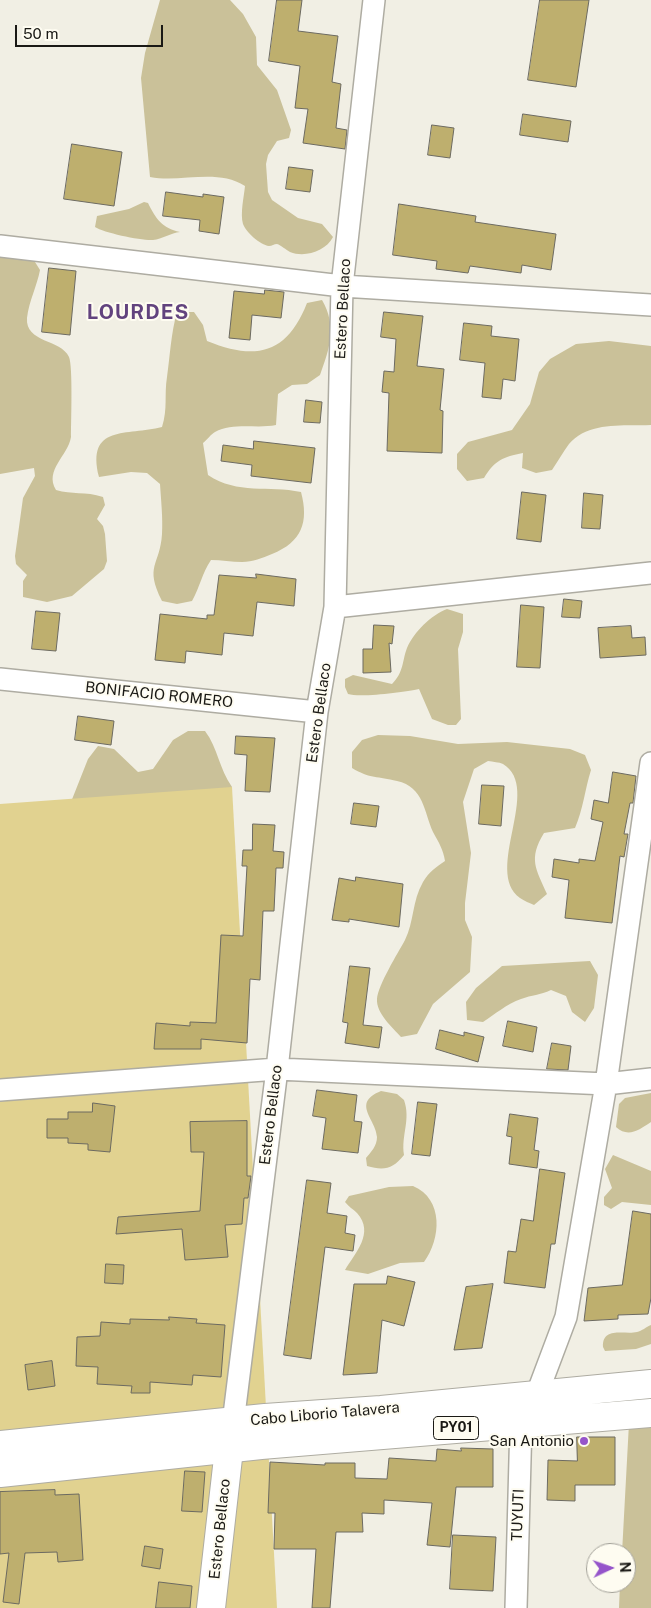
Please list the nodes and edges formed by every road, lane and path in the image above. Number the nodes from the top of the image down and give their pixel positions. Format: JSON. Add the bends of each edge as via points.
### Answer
{"nodes":[{"id":1,"x":374,"y":0,"type":"edge"},
{"id":2,"x":0,"y":246,"type":"edge"},
{"id":3,"x":342,"y":286,"type":"junction"},
{"id":4,"x":651,"y":305,"type":"edge"},
{"id":5,"x":651,"y":573,"type":"edge"},
{"id":6,"x":336,"y":607,"type":"junction"},
{"id":7,"x":0,"y":679,"type":"edge"},
{"id":8,"x":317,"y":712,"type":"junction"},
{"id":9,"x":651,"y":763,"type":"edge"},
{"id":10,"x":277,"y":1069,"type":"junction"},
{"id":11,"x":651,"y":1079,"type":"edge"},
{"id":12,"x":606,"y":1084,"type":"junction"},
{"id":13,"x":0,"y":1090,"type":"edge"},
{"id":14,"x":651,"y":1384,"type":"edge"},
{"id":15,"x":537,"y":1394,"type":"junction"},
{"id":16,"x":651,"y":1413,"type":"edge"},
{"id":17,"x":521,"y":1422,"type":"junction"},
{"id":18,"x":231,"y":1436,"type":"junction"},
{"id":19,"x":0,"y":1445,"type":"edge"},
{"id":20,"x":0,"y":1473,"type":"edge"},
{"id":21,"x":211,"y":1608,"type":"edge"},
{"id":22,"x":516,"y":1608,"type":"edge"}],
"edges":[{"from":1,"to":3,"type":"street","name":"Estero Bellaco"},
{"from":2,"to":3,"type":"street"},
{"from":3,"to":4,"type":"street"},
{"from":3,"to":6,"type":"street","name":"Estero Bellaco"},
{"from":5,"to":6,"type":"street"},
{"from":6,"to":8,"type":"street","name":"Estero Bellaco"},
{"from":7,"to":8,"type":"street","name":"BONIFACIO ROMERO"},
{"from":8,"to":10,"type":"street","name":"Estero Bellaco"},
{"from":9,"to":12,"type":"street"},
{"from":10,"to":12,"type":"street"},
{"from":10,"to":13,"type":"street"},
{"from":10,"to":18,"type":"street","name":"Estero Bellaco"},
{"from":11,"to":12,"type":"street"},
{"from":12,"to":15,"type":"street","via":[[566,1317]]},
{"from":14,"to":15,"type":"main road","name":"Cabo Liborio Talavera","number":"PY01"},
{"from":15,"to":18,"type":"main road","name":"Cabo Liborio Talavera","number":"PY01","via":[[265,1418]]},
{"from":16,"to":17,"type":"main road","name":"Cabo Liborio Talavera","number":"PY01"},
{"from":17,"to":18,"type":"main road","name":"Cabo Liborio Talavera","number":"PY01"},
{"from":17,"to":22,"type":"street","name":"TUYUTI"},
{"from":18,"to":19,"type":"main road","name":"Cabo Liborio Talavera","number":"PY01"},
{"from":18,"to":20,"type":"main road","name":"Cabo Liborio Talavera","number":"PY01"},
{"from":18,"to":21,"type":"main road","name":"Estero Bellaco"}]}
